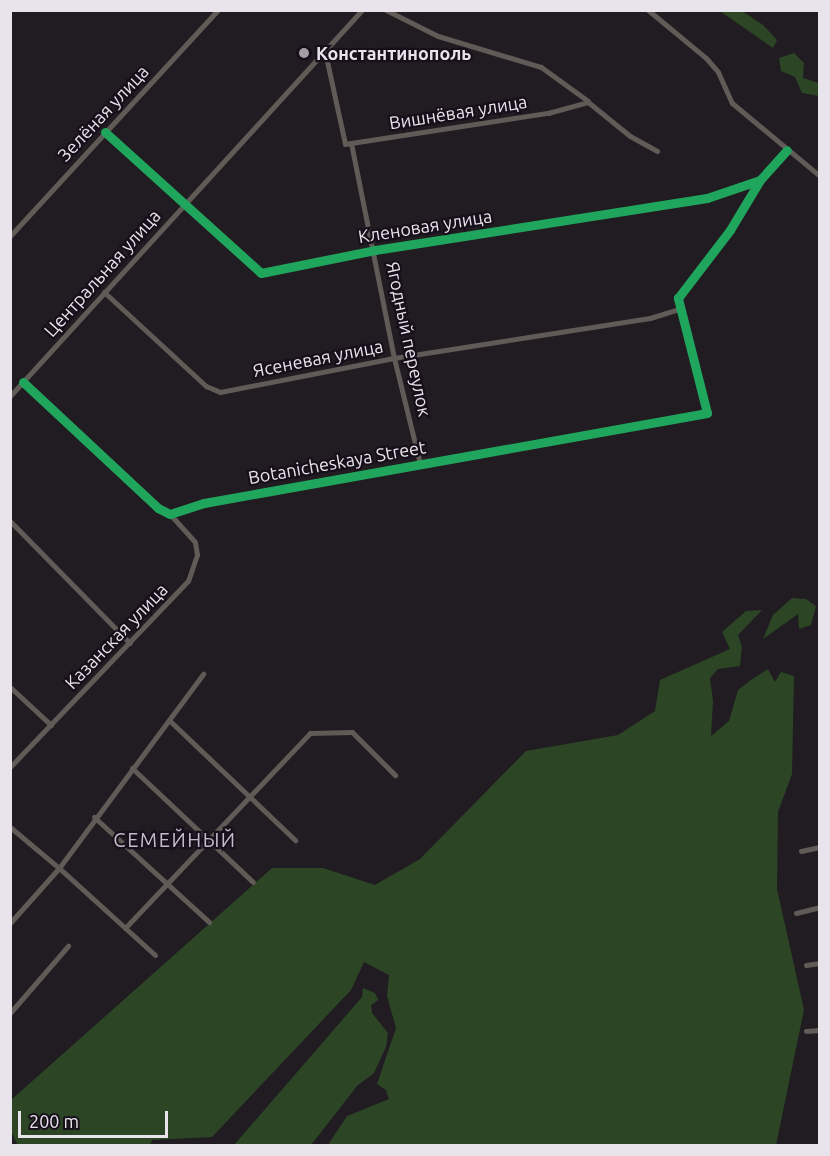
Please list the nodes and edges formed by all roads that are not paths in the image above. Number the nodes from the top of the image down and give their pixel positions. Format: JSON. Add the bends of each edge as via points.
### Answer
{"nodes":[{"id":1,"x":218,"y":10,"type":"edge"},
{"id":2,"x":362,"y":10,"type":"edge"},
{"id":3,"x":386,"y":10,"type":"edge"},
{"id":4,"x":648,"y":10,"type":"edge"},
{"id":5,"x":325,"y":52,"type":"junction"},
{"id":6,"x":588,"y":102,"type":"junction"},
{"id":7,"x":105,"y":132,"type":"junction"},
{"id":8,"x":351,"y":143,"type":"junction"},
{"id":9,"x":787,"y":150,"type":"junction"},
{"id":10,"x":657,"y":151,"type":"dead end"},
{"id":11,"x":819,"y":176,"type":"edge"},
{"id":12,"x":760,"y":180,"type":"junction"},
{"id":13,"x":184,"y":205,"type":"junction"},
{"id":14,"x":10,"y":236,"type":"edge"},
{"id":15,"x":375,"y":250,"type":"junction"},
{"id":16,"x":104,"y":292,"type":"junction"},
{"id":17,"x":678,"y":309,"type":"junction"},
{"id":18,"x":394,"y":358,"type":"junction"},
{"id":19,"x":23,"y":382,"type":"junction"},
{"id":20,"x":10,"y":396,"type":"edge"},
{"id":21,"x":420,"y":464,"type":"junction"},
{"id":22,"x":170,"y":514,"type":"junction"},
{"id":23,"x":10,"y":521,"type":"edge"},
{"id":24,"x":130,"y":642,"type":"junction"},
{"id":25,"x":203,"y":674,"type":"dead end"},
{"id":26,"x":10,"y":687,"type":"edge"},
{"id":27,"x":170,"y":721,"type":"junction"},
{"id":28,"x":51,"y":725,"type":"junction"},
{"id":29,"x":10,"y":767,"type":"edge"},
{"id":30,"x":132,"y":768,"type":"junction"},
{"id":31,"x":395,"y":775,"type":"dead end"},
{"id":32,"x":250,"y":798,"type":"junction"},
{"id":33,"x":94,"y":817,"type":"junction"},
{"id":34,"x":10,"y":827,"type":"edge"},
{"id":35,"x":294,"y":840,"type":"dead end"},
{"id":36,"x":208,"y":842,"type":"junction"},
{"id":37,"x":819,"y":848,"type":"edge"},
{"id":38,"x":801,"y":851,"type":"dead end"},
{"id":39,"x":59,"y":868,"type":"junction"},
{"id":40,"x":253,"y":882,"type":"dead end"},
{"id":41,"x":167,"y":886,"type":"junction"},
{"id":42,"x":819,"y":907,"type":"edge"},
{"id":43,"x":796,"y":913,"type":"dead end"},
{"id":44,"x":208,"y":922,"type":"dead end"},
{"id":45,"x":10,"y":923,"type":"edge"},
{"id":46,"x":125,"y":928,"type":"junction"},
{"id":47,"x":68,"y":946,"type":"dead end"},
{"id":48,"x":155,"y":955,"type":"dead end"},
{"id":49,"x":819,"y":963,"type":"edge"},
{"id":50,"x":806,"y":965,"type":"dead end"},
{"id":51,"x":10,"y":1013,"type":"edge"},
{"id":52,"x":806,"y":1030,"type":"dead end"},
{"id":53,"x":819,"y":1030,"type":"edge"}],
"edges":[{"from":1,"to":7,"type":"street","name":"Зелёная улица"},
{"from":2,"to":5,"type":"street","name":"Центральная улица"},
{"from":3,"to":6,"type":"street","via":[[438,36],[541,67]]},
{"from":4,"to":9,"type":"street","via":[[706,58],[718,72],[732,103]]},
{"from":5,"to":8,"type":"street","name":"Ягодный переулок","via":[[345,144]]},
{"from":5,"to":13,"type":"street","name":"Центральная улица"},
{"from":6,"to":8,"type":"street","name":"Вишнёвая улица","via":[[567,104],[548,113]]},
{"from":6,"to":10,"type":"street","via":[[630,136]]},
{"from":7,"to":13,"type":"street","name":"Кленовая улица"},
{"from":7,"to":14,"type":"street","name":"Зелёная улица"},
{"from":8,"to":15,"type":"street","name":"Ягодный переулок"},
{"from":9,"to":11,"type":"street"},
{"from":9,"to":12,"type":"street","name":"Кленовая улица"},
{"from":12,"to":15,"type":"street","name":"Кленовая улица","via":[[707,198]]},
{"from":12,"to":17,"type":"street","via":[[730,230],[678,298]]},
{"from":13,"to":15,"type":"street","name":"Кленовая улица","via":[[261,273]]},
{"from":13,"to":16,"type":"street","name":"Центральная улица"},
{"from":15,"to":18,"type":"street","name":"Ягодный переулок"},
{"from":16,"to":18,"type":"street","name":"Ясеневая улица","via":[[207,386],[220,392]]},
{"from":16,"to":19,"type":"street","name":"Центральная улица"},
{"from":17,"to":18,"type":"street","name":"Ясеневая улица","via":[[650,318]]},
{"from":17,"to":21,"type":"street","name":"Botanicheskaya Street","via":[[707,412]]},
{"from":18,"to":21,"type":"street","name":"Ягодный переулок"},
{"from":19,"to":20,"type":"street","name":"Центральная улица"},
{"from":19,"to":22,"type":"street","via":[[158,508]]},
{"from":21,"to":22,"type":"street","name":"Botanicheskaya Street","via":[[204,503]]},
{"from":22,"to":24,"type":"street","name":"Казанская улица","via":[[195,543],[193,569],[183,587]]},
{"from":23,"to":24,"type":"street"},
{"from":24,"to":28,"type":"street","name":"Казанская улица"},
{"from":25,"to":27,"type":"street"},
{"from":26,"to":28,"type":"street"},
{"from":27,"to":30,"type":"street"},
{"from":27,"to":32,"type":"street"},
{"from":28,"to":29,"type":"street","name":"Казанская улица"},
{"from":30,"to":33,"type":"street"},
{"from":30,"to":36,"type":"street"},
{"from":31,"to":32,"type":"street","via":[[351,732],[310,733]]},
{"from":32,"to":35,"type":"street"},
{"from":32,"to":36,"type":"street"},
{"from":33,"to":39,"type":"street"},
{"from":33,"to":41,"type":"street"},
{"from":34,"to":39,"type":"street"},
{"from":36,"to":40,"type":"street"},
{"from":36,"to":41,"type":"street"},
{"from":37,"to":38,"type":"street"},
{"from":39,"to":45,"type":"street"},
{"from":39,"to":46,"type":"street"},
{"from":41,"to":44,"type":"street"},
{"from":41,"to":46,"type":"street"},
{"from":42,"to":43,"type":"street"},
{"from":46,"to":48,"type":"street"},
{"from":47,"to":51,"type":"street"},
{"from":49,"to":50,"type":"street"},
{"from":52,"to":53,"type":"street"}]}
